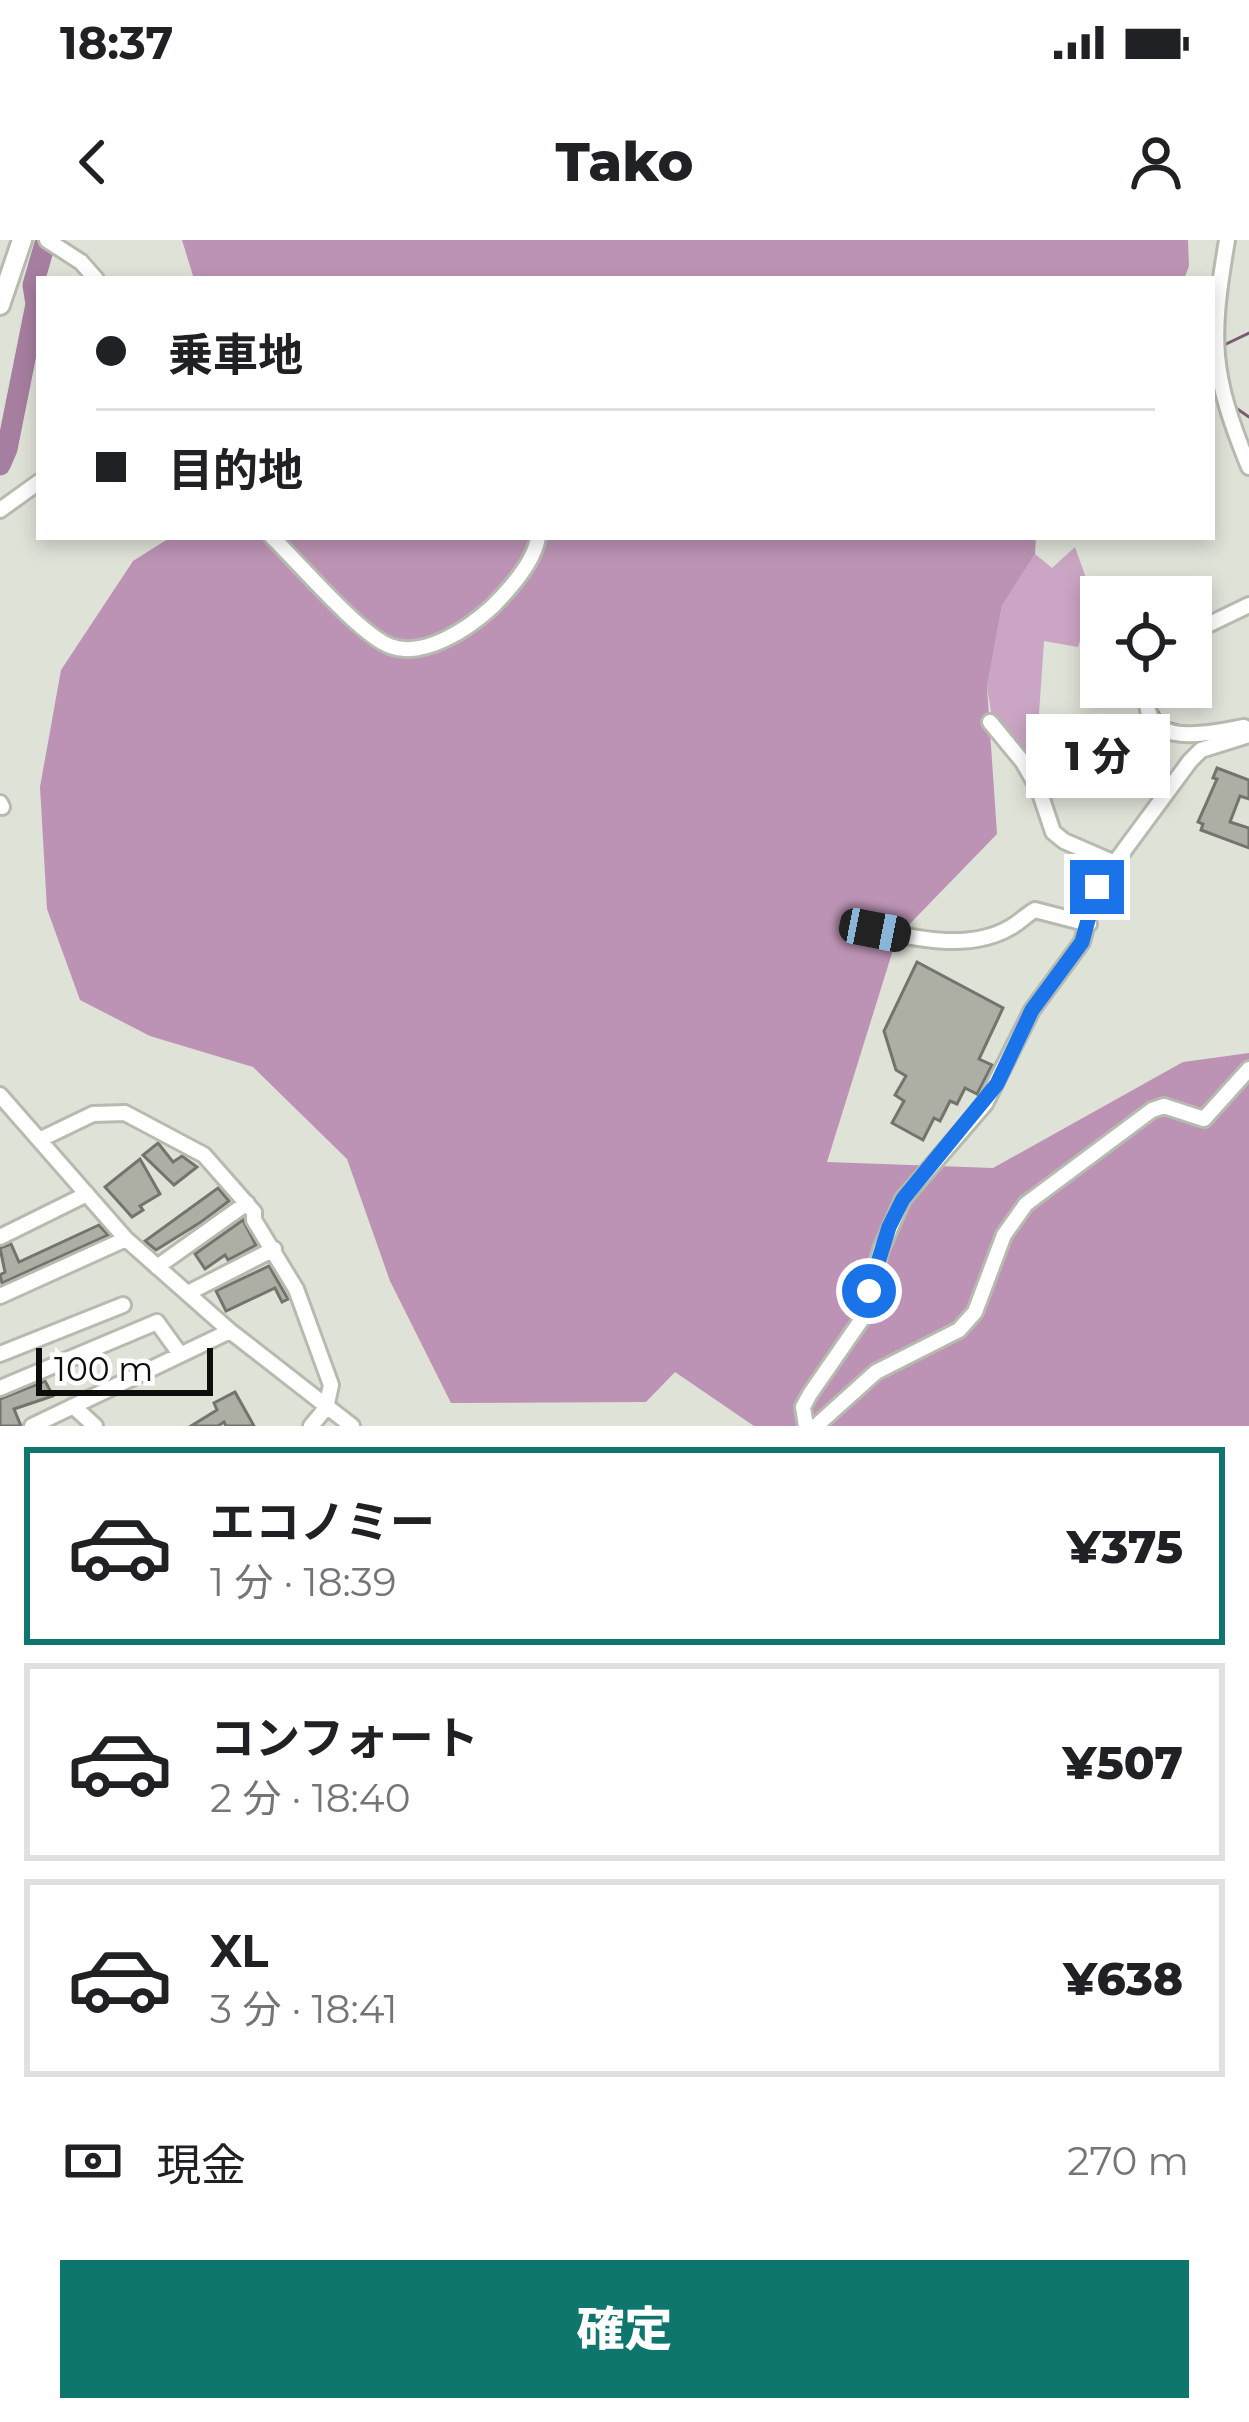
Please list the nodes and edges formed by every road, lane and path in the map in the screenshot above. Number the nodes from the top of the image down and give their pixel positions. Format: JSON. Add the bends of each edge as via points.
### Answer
{"nodes":[{"id":1,"x":22,"y":240,"type":"edge"},
{"id":2,"x":1227,"y":240,"type":"edge"},
{"id":3,"x":49,"y":241,"type":"edge"},
{"id":4,"x":93,"y":276,"type":"edge"},
{"id":5,"x":0,"y":305,"type":"edge"},
{"id":6,"x":1215,"y":328,"type":"edge"},
{"id":7,"x":1215,"y":363,"type":"edge"},
{"id":8,"x":1249,"y":467,"type":"edge"},
{"id":9,"x":36,"y":484,"type":"edge"},
{"id":10,"x":0,"y":509,"type":"edge"},
{"id":11,"x":275,"y":540,"type":"edge"},
{"id":12,"x":538,"y":540,"type":"edge"},
{"id":13,"x":1249,"y":604,"type":"edge"},
{"id":14,"x":1212,"y":622,"type":"edge"},
{"id":15,"x":1148,"y":708,"type":"edge"},
{"id":16,"x":990,"y":722,"type":"dead end"},
{"id":17,"x":1249,"y":731,"type":"edge"},
{"id":18,"x":1117,"y":864,"type":"junction"},
{"id":19,"x":1089,"y":924,"type":"junction"},
{"id":20,"x":875,"y":930,"type":"dead end"},
{"id":21,"x":1249,"y":1069,"type":"edge"},
{"id":22,"x":0,"y":1095,"type":"edge"},
{"id":23,"x":6,"y":1112,"type":"edge"},
{"id":24,"x":41,"y":1139,"type":"junction"},
{"id":25,"x":87,"y":1194,"type":"junction"},
{"id":26,"x":247,"y":1203,"type":"junction"},
{"id":27,"x":0,"y":1237,"type":"edge"},
{"id":28,"x":126,"y":1239,"type":"junction"},
{"id":29,"x":274,"y":1250,"type":"junction"},
{"id":30,"x":157,"y":1267,"type":"junction"},
{"id":31,"x":188,"y":1293,"type":"junction"},
{"id":32,"x":0,"y":1297,"type":"edge"},
{"id":33,"x":123,"y":1305,"type":"dead end"},
{"id":34,"x":230,"y":1331,"type":"junction"},
{"id":35,"x":0,"y":1354,"type":"edge"},
{"id":36,"x":180,"y":1354,"type":"junction"},
{"id":37,"x":0,"y":1388,"type":"edge"},
{"id":38,"x":73,"y":1406,"type":"junction"},
{"id":39,"x":326,"y":1408,"type":"junction"},
{"id":40,"x":32,"y":1426,"type":"edge"},
{"id":41,"x":95,"y":1426,"type":"edge"},
{"id":42,"x":310,"y":1426,"type":"edge"},
{"id":43,"x":352,"y":1426,"type":"edge"},
{"id":44,"x":806,"y":1426,"type":"edge"},
{"id":45,"x":816,"y":1426,"type":"edge"}],
"edges":[{"from":1,"to":5,"type":"main road"},
{"from":2,"to":6,"type":"street"},
{"from":3,"to":4,"type":"street"},
{"from":7,"to":8,"type":"street"},
{"from":9,"to":10,"type":"street"},
{"from":11,"to":12,"type":"street","via":[[362,625],[390,646],[410,648],[478,620]]},
{"from":13,"to":14,"type":"street"},
{"from":15,"to":17,"type":"street","via":[[1169,731]]},
{"from":16,"to":18,"type":"street","via":[[1023,762],[1053,832]]},
{"from":17,"to":18,"type":"street","via":[[1190,761]]},
{"from":18,"to":19,"type":"street","via":[[1092,895]]},
{"from":19,"to":20,"type":"street","via":[[1035,910],[1015,926],[970,940]]},
{"from":19,"to":44,"type":"street","via":[[1032,1010],[985,1104],[903,1199],[862,1319],[803,1407]]},
{"from":21,"to":45,"type":"street","via":[[1204,1119],[1152,1110],[1060,1175],[1004,1235],[959,1330],[876,1372]]},
{"from":22,"to":23,"type":"street"},
{"from":23,"to":24,"type":"street"},
{"from":24,"to":25,"type":"street"},
{"from":24,"to":26,"type":"street","via":[[93,1114],[125,1113],[204,1154]]},
{"from":25,"to":27,"type":"street"},
{"from":25,"to":28,"type":"street"},
{"from":26,"to":29,"type":"street"},
{"from":26,"to":30,"type":"street"},
{"from":28,"to":30,"type":"street"},
{"from":28,"to":32,"type":"street"},
{"from":29,"to":31,"type":"street"},
{"from":29,"to":39,"type":"street","via":[[331,1384]]},
{"from":30,"to":31,"type":"street"},
{"from":31,"to":34,"type":"street"},
{"from":33,"to":35,"type":"street"},
{"from":34,"to":36,"type":"street"},
{"from":34,"to":39,"type":"street"},
{"from":36,"to":37,"type":"street","via":[[157,1322]]},
{"from":36,"to":38,"type":"street"},
{"from":38,"to":40,"type":"street"},
{"from":38,"to":41,"type":"street"},
{"from":39,"to":42,"type":"street"},
{"from":39,"to":43,"type":"street"}]}
